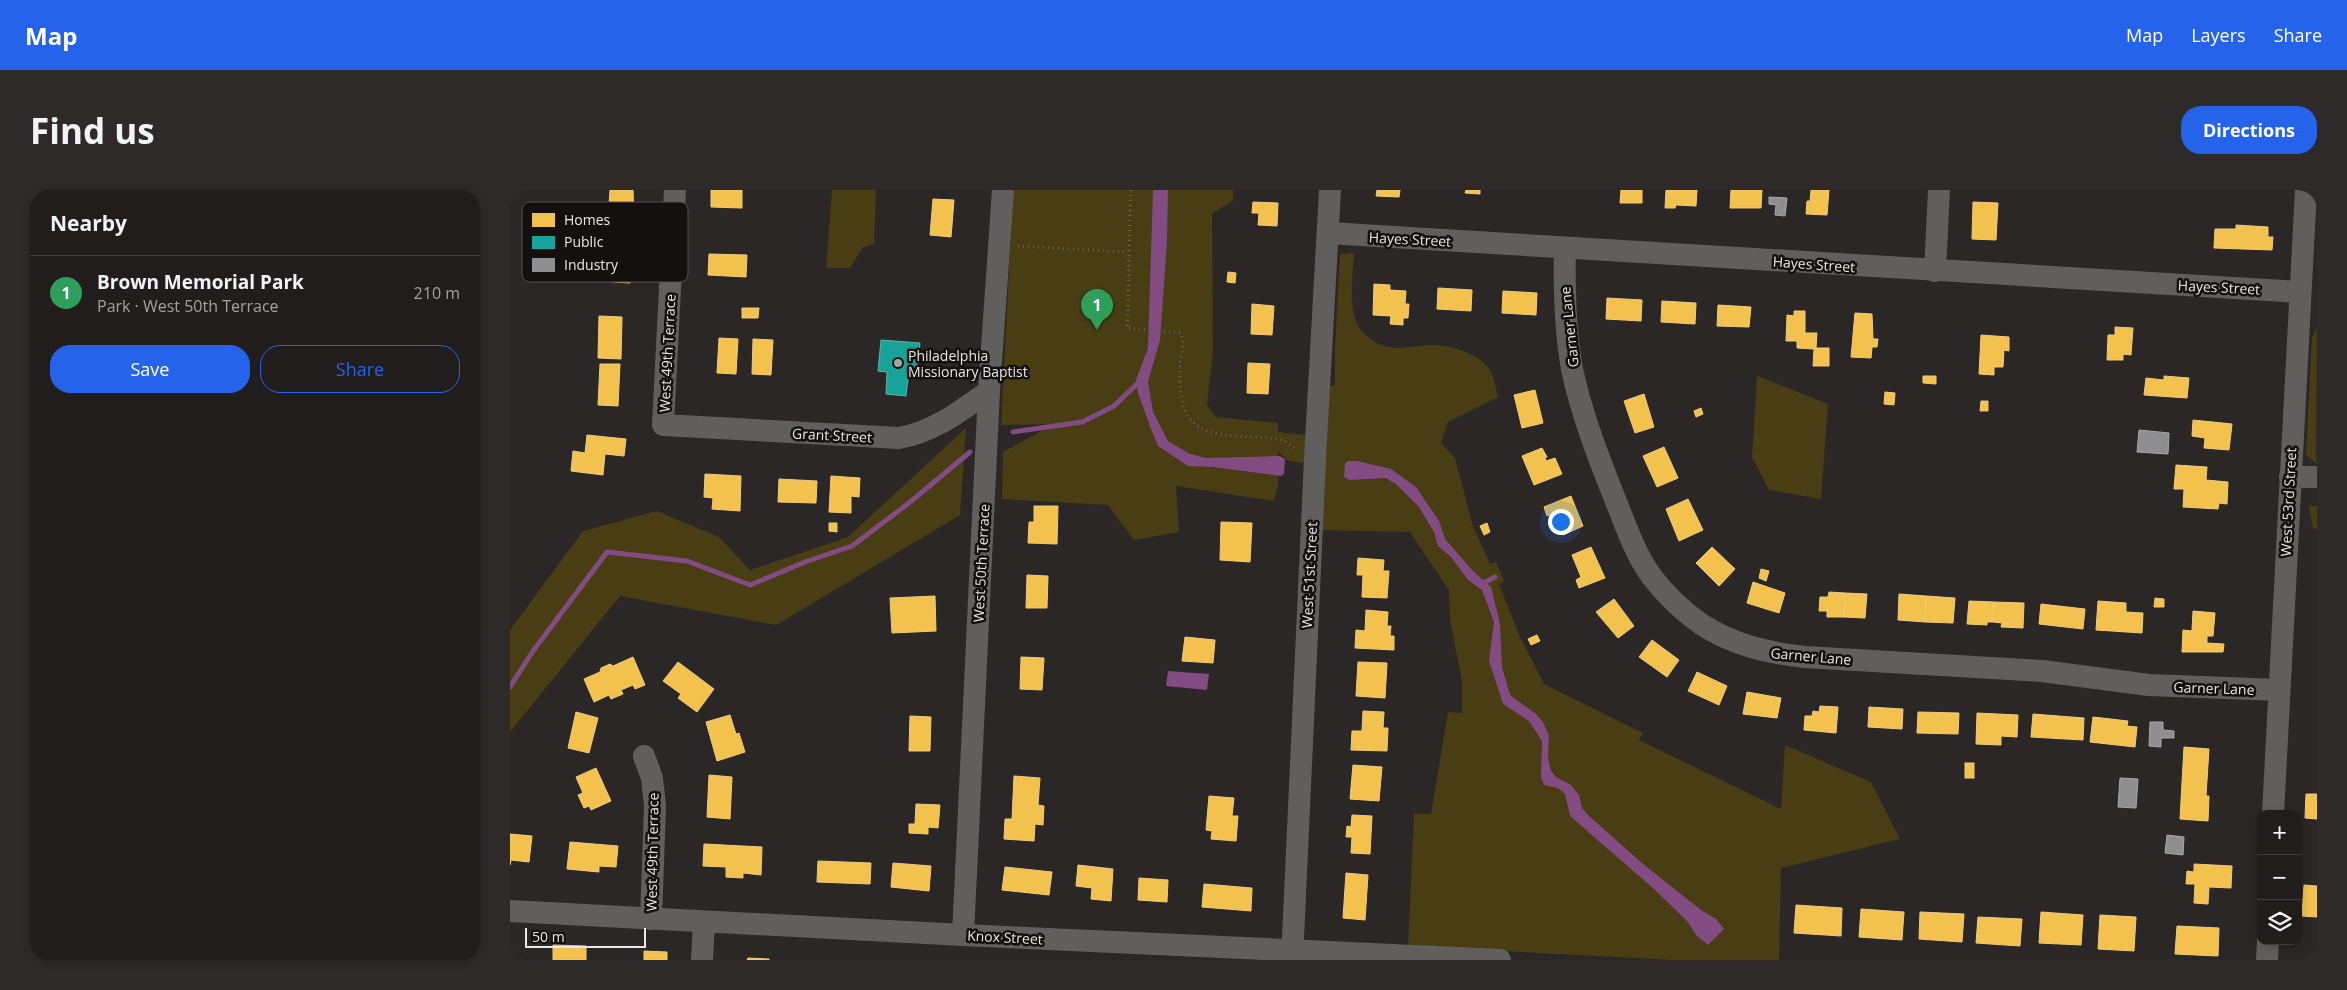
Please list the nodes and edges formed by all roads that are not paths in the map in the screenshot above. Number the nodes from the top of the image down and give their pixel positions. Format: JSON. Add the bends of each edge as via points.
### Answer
{"nodes":[{"id":1,"x":1002,"y":190,"type":"edge"},
{"id":2,"x":1330,"y":190,"type":"edge"},
{"id":3,"x":1939,"y":190,"type":"edge"},
{"id":4,"x":2306,"y":190,"type":"edge"},
{"id":5,"x":1328,"y":234,"type":"junction"},
{"id":6,"x":1565,"y":248,"type":"junction"},
{"id":7,"x":1935,"y":271,"type":"junction"},
{"id":8,"x":670,"y":282,"type":"edge"},
{"id":9,"x":2300,"y":292,"type":"junction"},
{"id":10,"x":989,"y":391,"type":"junction"},
{"id":11,"x":663,"y":425,"type":"joint"},
{"id":12,"x":2290,"y":477,"type":"junction"},
{"id":13,"x":2317,"y":478,"type":"edge"},
{"id":14,"x":2279,"y":690,"type":"junction"},
{"id":15,"x":644,"y":756,"type":"dead end"},
{"id":16,"x":2273,"y":810,"type":"edge"},
{"id":17,"x":510,"y":911,"type":"edge"},
{"id":18,"x":651,"y":919,"type":"junction"},
{"id":19,"x":704,"y":922,"type":"junction"},
{"id":20,"x":510,"y":927,"type":"edge"},
{"id":21,"x":963,"y":935,"type":"junction"},
{"id":22,"x":2268,"y":945,"type":"edge"},
{"id":23,"x":1292,"y":955,"type":"edge"},
{"id":24,"x":702,"y":960,"type":"edge"},
{"id":25,"x":1500,"y":960,"type":"edge"},
{"id":26,"x":2267,"y":960,"type":"edge"}],
"edges":[{"from":1,"to":10,"type":"street","name":"West 50th Terrace"},
{"from":2,"to":5,"type":"street","name":"West 51st Street"},
{"from":3,"to":7,"type":"street"},
{"from":4,"to":9,"type":"street","name":"West 53rd Street"},
{"from":5,"to":6,"type":"street","name":"Hayes Street"},
{"from":5,"to":23,"type":"street","name":"West 51st Street"},
{"from":6,"to":7,"type":"street","name":"Hayes Street"},
{"from":6,"to":14,"type":"street","name":"Garner Lane","via":[[1564,305],[1572,369],[1601,465],[1633,543],[1652,577],[1701,624],[1731,640],[1768,653],[1805,658],[2033,670],[2149,685]]},
{"from":7,"to":9,"type":"street","name":"Hayes Street"},
{"from":8,"to":11,"type":"street","name":"West 49th Terrace"},
{"from":9,"to":12,"type":"street","name":"West 53rd Street"},
{"from":10,"to":11,"type":"street","name":"Grant Street","via":[[942,424],[898,438]]},
{"from":10,"to":21,"type":"street","name":"West 50th Terrace"},
{"from":12,"to":13,"type":"street"},
{"from":12,"to":14,"type":"street","name":"West 53rd Street"},
{"from":14,"to":16,"type":"street","name":"West 53rd Street"},
{"from":15,"to":18,"type":"street","name":"West 49th Terrace","via":[[652,778],[655,806]]},
{"from":17,"to":18,"type":"street","name":"Knox Street"},
{"from":17,"to":20,"type":"street"},
{"from":18,"to":19,"type":"street","name":"Knox Street"},
{"from":19,"to":21,"type":"street","name":"Knox Street"},
{"from":19,"to":24,"type":"street"},
{"from":21,"to":23,"type":"street","name":"Knox Street"},
{"from":22,"to":26,"type":"street"},
{"from":23,"to":25,"type":"street","name":"Knox Street"}]}
